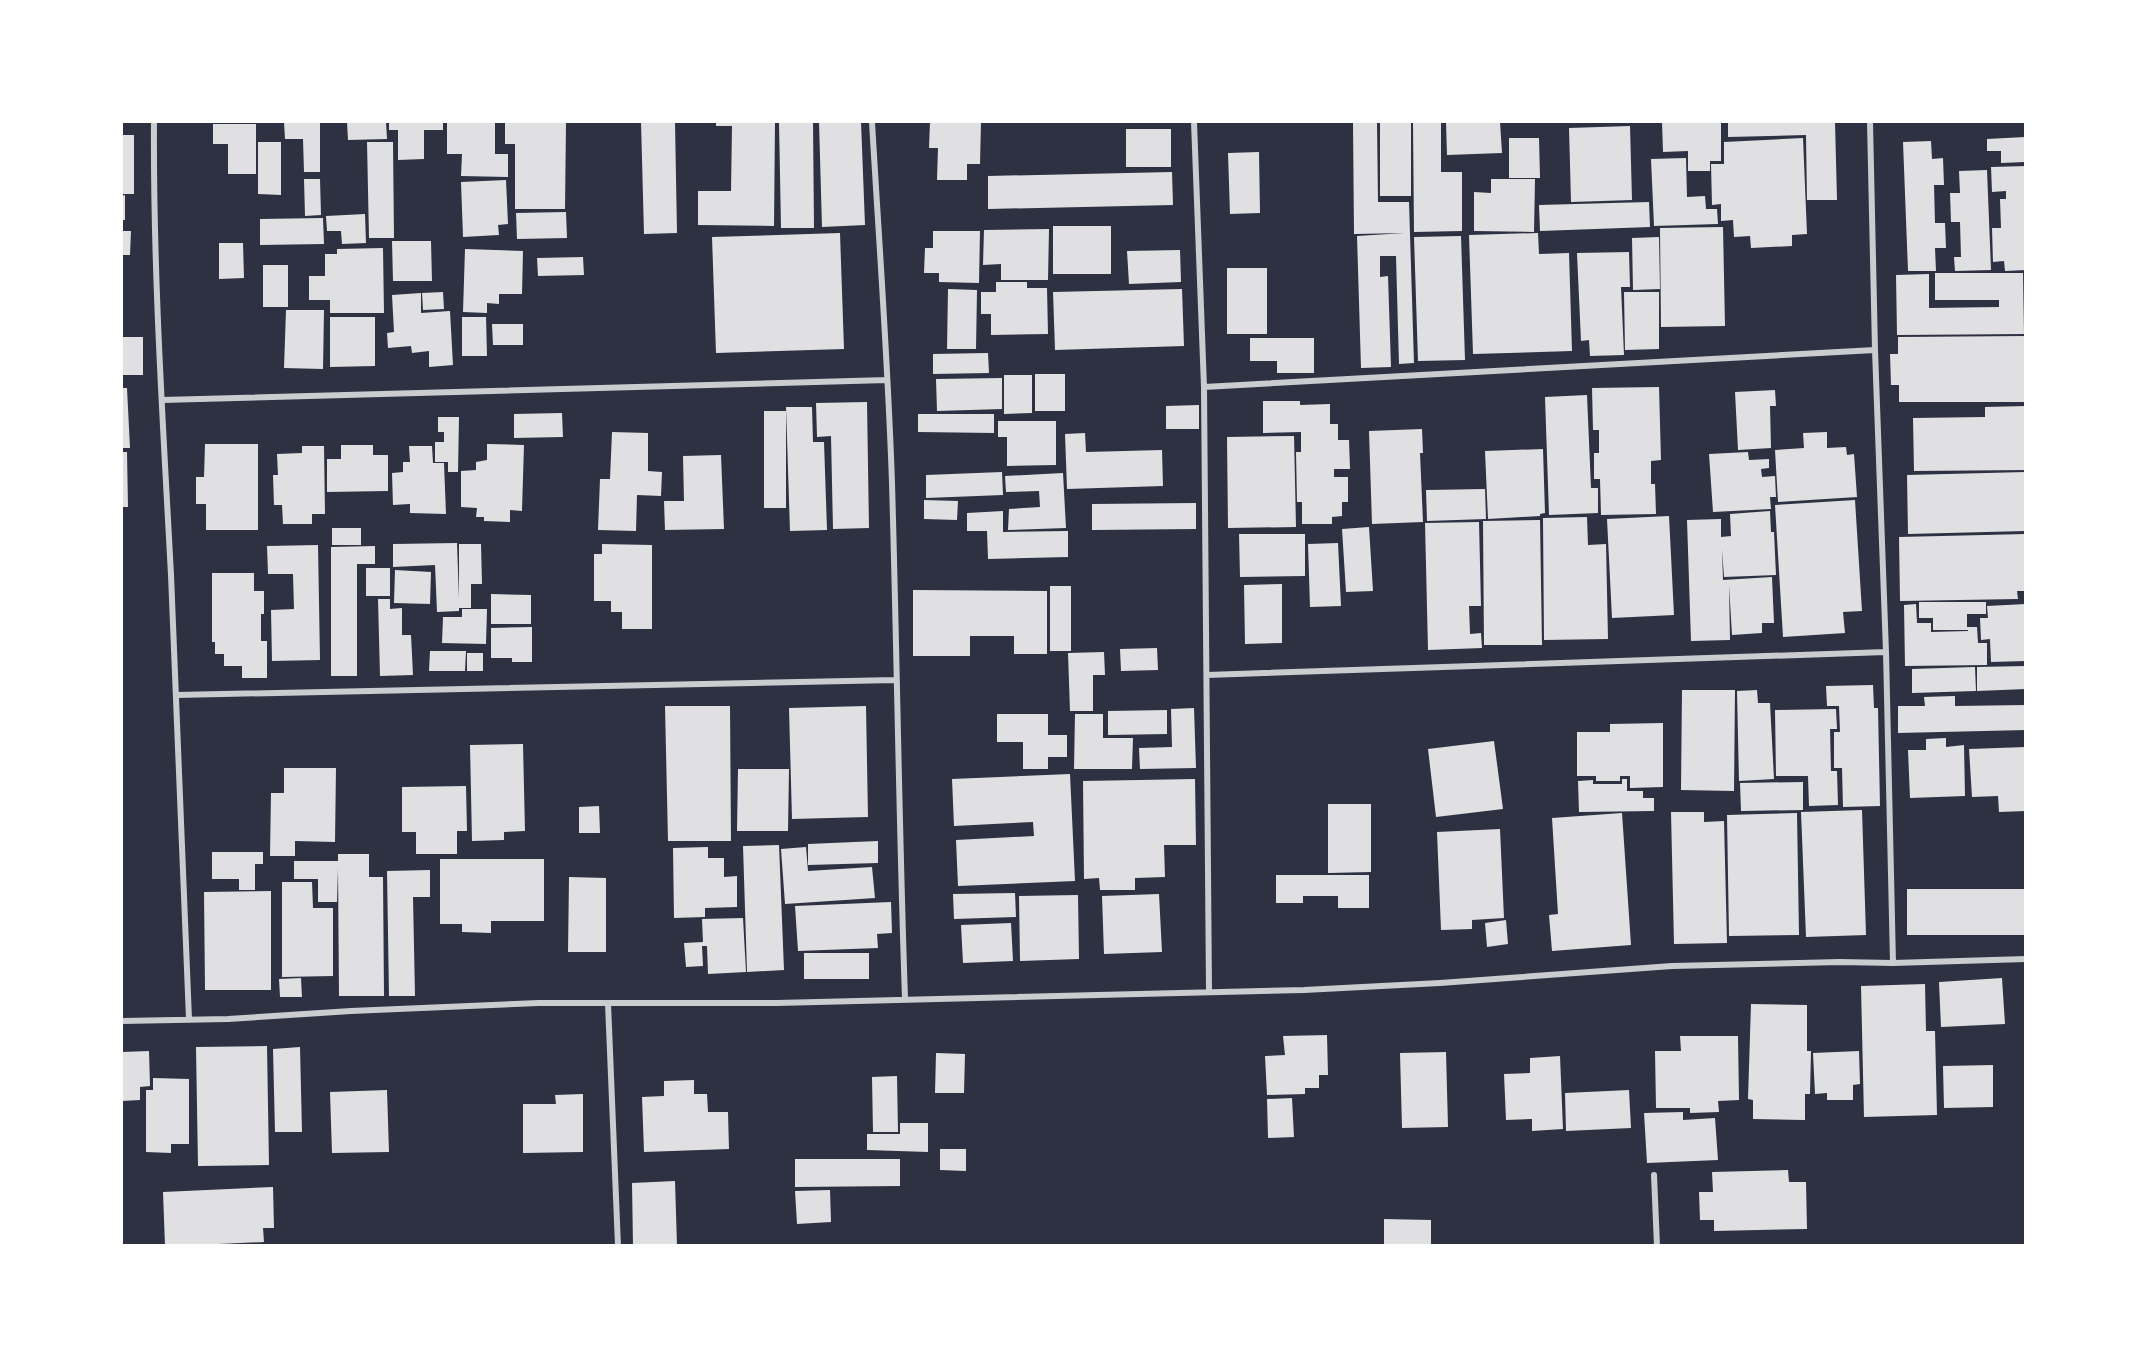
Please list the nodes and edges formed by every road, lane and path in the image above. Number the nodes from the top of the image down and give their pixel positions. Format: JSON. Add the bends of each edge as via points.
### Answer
{"nodes":[{"id":1,"x":154,"y":122,"type":"edge"},
{"id":2,"x":872,"y":122,"type":"edge"},
{"id":3,"x":1194,"y":122,"type":"edge"},
{"id":4,"x":1870,"y":122,"type":"edge"},
{"id":5,"x":1875,"y":350,"type":"junction"},
{"id":6,"x":887,"y":380,"type":"junction"},
{"id":7,"x":1204,"y":387,"type":"junction"},
{"id":8,"x":162,"y":400,"type":"junction"},
{"id":9,"x":1886,"y":652,"type":"junction"},
{"id":10,"x":1207,"y":675,"type":"junction"},
{"id":11,"x":896,"y":680,"type":"junction"},
{"id":12,"x":177,"y":695,"type":"junction"},
{"id":13,"x":2025,"y":959,"type":"edge"},
{"id":14,"x":1893,"y":963,"type":"junction"},
{"id":15,"x":1209,"y":991,"type":"junction"},
{"id":16,"x":905,"y":998,"type":"junction"},
{"id":17,"x":608,"y":1004,"type":"junction"},
{"id":18,"x":189,"y":1018,"type":"junction"},
{"id":19,"x":122,"y":1021,"type":"edge"},
{"id":20,"x":1654,"y":1174,"type":"dead end"},
{"id":21,"x":618,"y":1245,"type":"edge"},
{"id":22,"x":1657,"y":1245,"type":"edge"}],
"edges":[{"from":1,"to":8,"type":"street"},
{"from":2,"to":6,"type":"street"},
{"from":3,"to":7,"type":"street"},
{"from":4,"to":5,"type":"street"},
{"from":5,"to":7,"type":"street"},
{"from":5,"to":9,"type":"street"},
{"from":6,"to":8,"type":"street"},
{"from":6,"to":11,"type":"street"},
{"from":7,"to":10,"type":"street"},
{"from":8,"to":12,"type":"street"},
{"from":9,"to":10,"type":"street"},
{"from":9,"to":14,"type":"street"},
{"from":10,"to":15,"type":"street"},
{"from":11,"to":12,"type":"street"},
{"from":11,"to":16,"type":"street"},
{"from":12,"to":18,"type":"street"},
{"from":13,"to":14,"type":"street"},
{"from":14,"to":15,"type":"street","via":[[1672,966],[1440,983]]},
{"from":15,"to":16,"type":"street"},
{"from":16,"to":17,"type":"street"},
{"from":17,"to":18,"type":"street"},
{"from":17,"to":21,"type":"street"},
{"from":18,"to":19,"type":"street"},
{"from":20,"to":22,"type":"street"}]}
